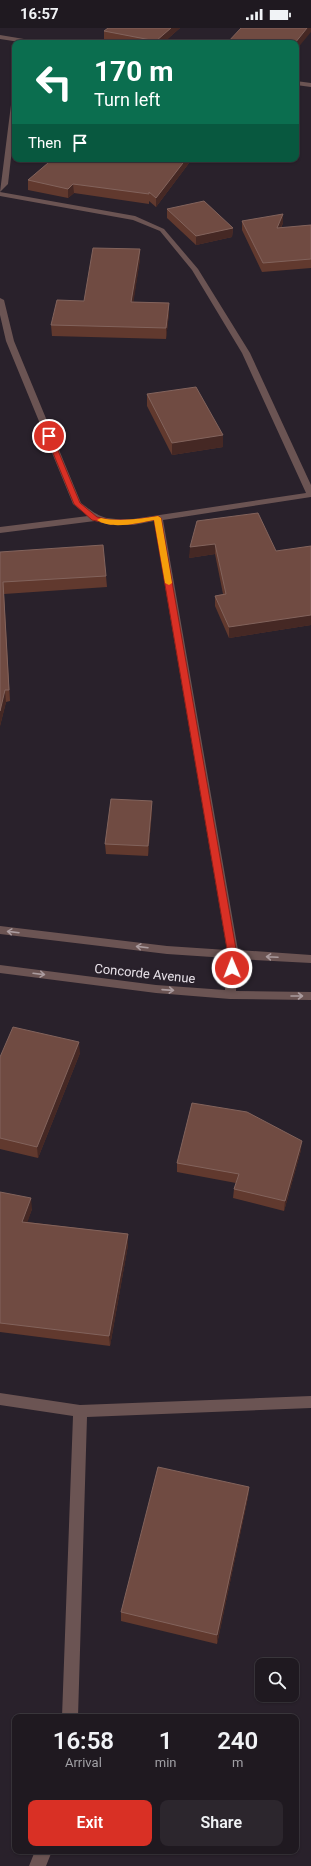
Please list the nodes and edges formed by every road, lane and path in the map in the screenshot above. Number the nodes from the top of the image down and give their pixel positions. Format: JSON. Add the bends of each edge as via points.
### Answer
{"nodes":[{"id":1,"x":0,"y":37,"type":"edge"},
{"id":2,"x":13,"y":40,"type":"edge"},
{"id":3,"x":299,"y":83,"type":"edge"},
{"id":4,"x":311,"y":85,"type":"edge"},
{"id":5,"x":12,"y":123,"type":"edge"},
{"id":6,"x":0,"y":190,"type":"edge"},
{"id":7,"x":0,"y":194,"type":"edge"},
{"id":8,"x":0,"y":300,"type":"edge"},
{"id":9,"x":311,"y":494,"type":"edge"},
{"id":10,"x":95,"y":518,"type":"junction"},
{"id":11,"x":158,"y":518,"type":"junction"},
{"id":12,"x":0,"y":530,"type":"edge"},
{"id":13,"x":0,"y":930,"type":"edge"},
{"id":14,"x":233,"y":955,"type":"junction"},
{"id":15,"x":311,"y":959,"type":"edge"},
{"id":16,"x":0,"y":969,"type":"edge"},
{"id":17,"x":230,"y":995,"type":"junction"},
{"id":18,"x":311,"y":996,"type":"edge"},
{"id":19,"x":0,"y":1399,"type":"edge"},
{"id":20,"x":311,"y":1402,"type":"edge"},
{"id":21,"x":80,"y":1411,"type":"junction"},
{"id":22,"x":70,"y":1714,"type":"edge"},
{"id":23,"x":43,"y":1854,"type":"edge"},
{"id":24,"x":37,"y":1866,"type":"edge"}],
"edges":[{"from":1,"to":2,"type":"street"},
{"from":3,"to":4,"type":"street"},
{"from":5,"to":6,"type":"street","via":[[5,184]]},
{"from":7,"to":9,"type":"street","via":[[135,218],[162,230],[195,269],[246,353]]},
{"from":8,"to":10,"type":"street","via":[[10,340],[77,504]]},
{"from":9,"to":11,"type":"street"},
{"from":10,"to":11,"type":"street","via":[[111,522],[132,522]]},
{"from":10,"to":12,"type":"street"},
{"from":11,"to":14,"type":"street"},
{"from":14,"to":13,"type":"street","name":"Concorde Avenue","one_way":true,"via":[[167,950]]},
{"from":15,"to":14,"type":"street","name":"Concorde Avenue","one_way":true},
{"from":14,"to":17,"type":"street"},
{"from":16,"to":17,"type":"street","name":"Concorde Avenue","one_way":true,"via":[[156,990]]},
{"from":17,"to":18,"type":"street","name":"Concorde Avenue","one_way":true},
{"from":19,"to":21,"type":"street"},
{"from":20,"to":21,"type":"street"},
{"from":21,"to":22,"type":"street"},
{"from":23,"to":24,"type":"street"}]}
